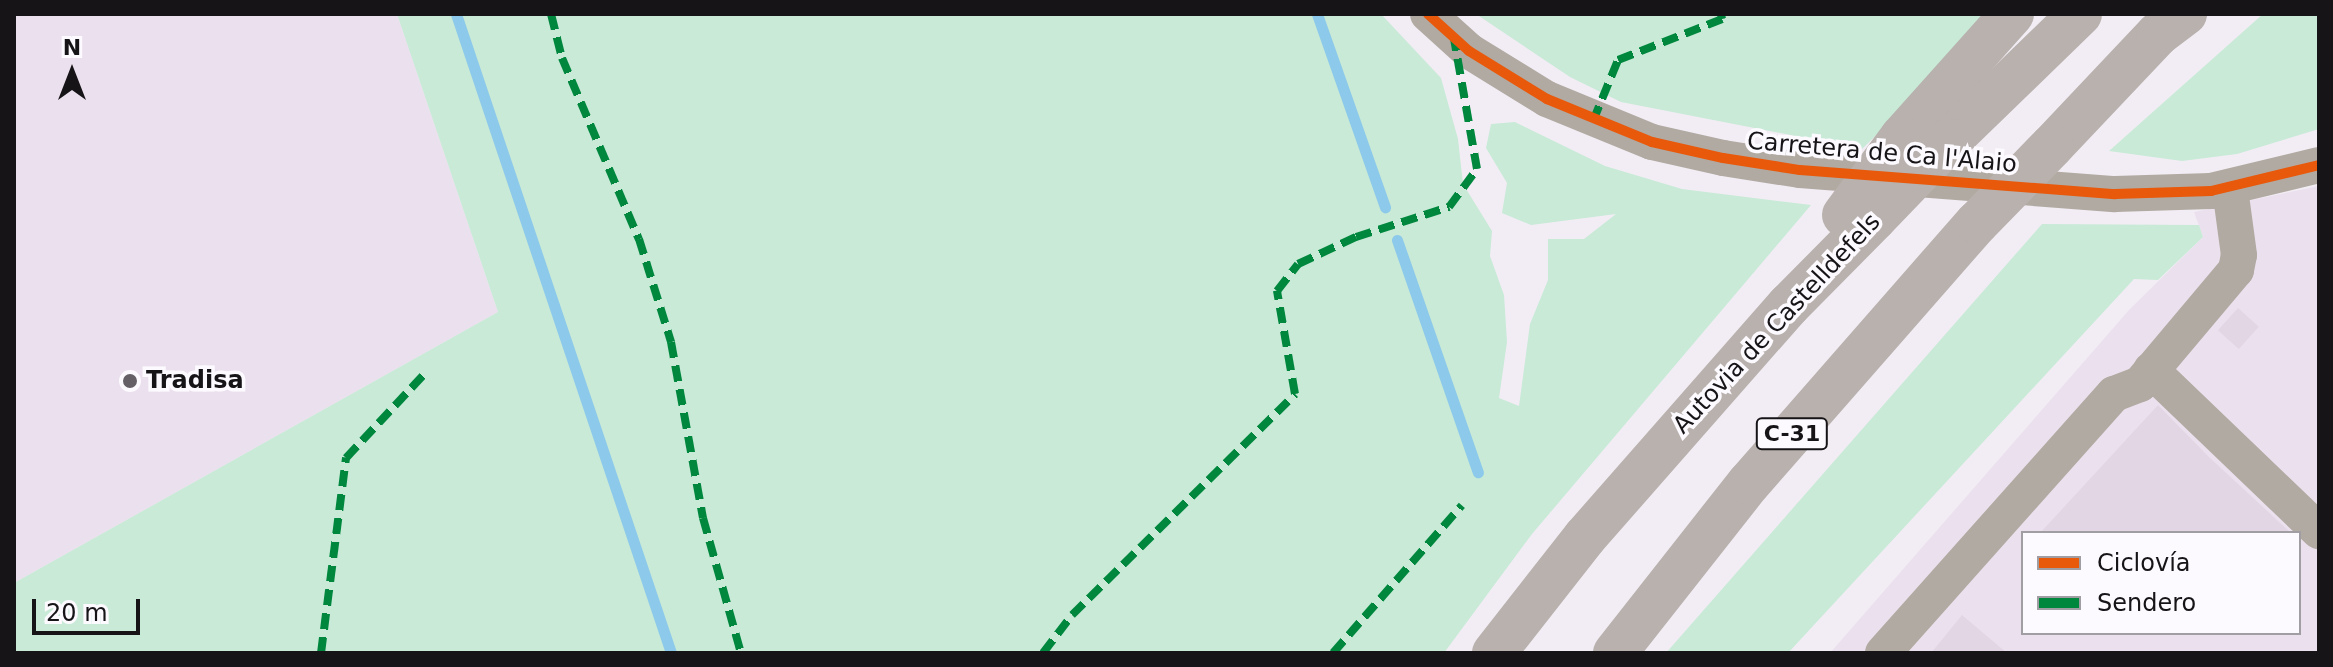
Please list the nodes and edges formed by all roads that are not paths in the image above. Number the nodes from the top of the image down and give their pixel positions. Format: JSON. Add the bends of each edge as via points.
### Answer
{"nodes":[{"id":1,"x":1428,"y":14,"type":"edge"},
{"id":2,"x":2012,"y":14,"type":"edge"},
{"id":3,"x":2080,"y":14,"type":"edge"},
{"id":4,"x":2173,"y":21,"type":"edge"},
{"id":5,"x":2319,"y":165,"type":"edge"},
{"id":6,"x":2230,"y":188,"type":"junction"},
{"id":7,"x":1860,"y":216,"type":"junction"},
{"id":8,"x":2151,"y":370,"type":"junction"},
{"id":9,"x":2319,"y":531,"type":"edge"},
{"id":10,"x":1891,"y":650,"type":"edge"},
{"id":11,"x":1494,"y":653,"type":"edge"},
{"id":12,"x":1615,"y":653,"type":"edge"}],
"edges":[{"from":1,"to":6,"type":"street","name":"Carretera de Ca l'Alaio","via":[[1469,51],[1547,99],[1652,142],[1708,155],[1800,170],[2115,194]]},
{"from":2,"to":7,"type":"highway","bridge":true,"via":[[1902,137]]},
{"from":3,"to":7,"type":"highway","name":"Autovia de Castelldefels","bridge":true,"via":[[1950,140]]},
{"from":4,"to":12,"type":"highway","number":"C-31","bridge":true,"via":[[1977,223],[1749,483]]},
{"from":5,"to":6,"type":"street","name":"Carretera de Ca l'Alaio"},
{"from":6,"to":8,"type":"street","via":[[2239,255],[2236,270]]},
{"from":7,"to":11,"type":"highway","name":"Autovia de Castelldefels","via":[[1585,537]]},
{"from":8,"to":9,"type":"street"},
{"from":8,"to":10,"type":"street","via":[[2140,384],[2114,394]]}]}
